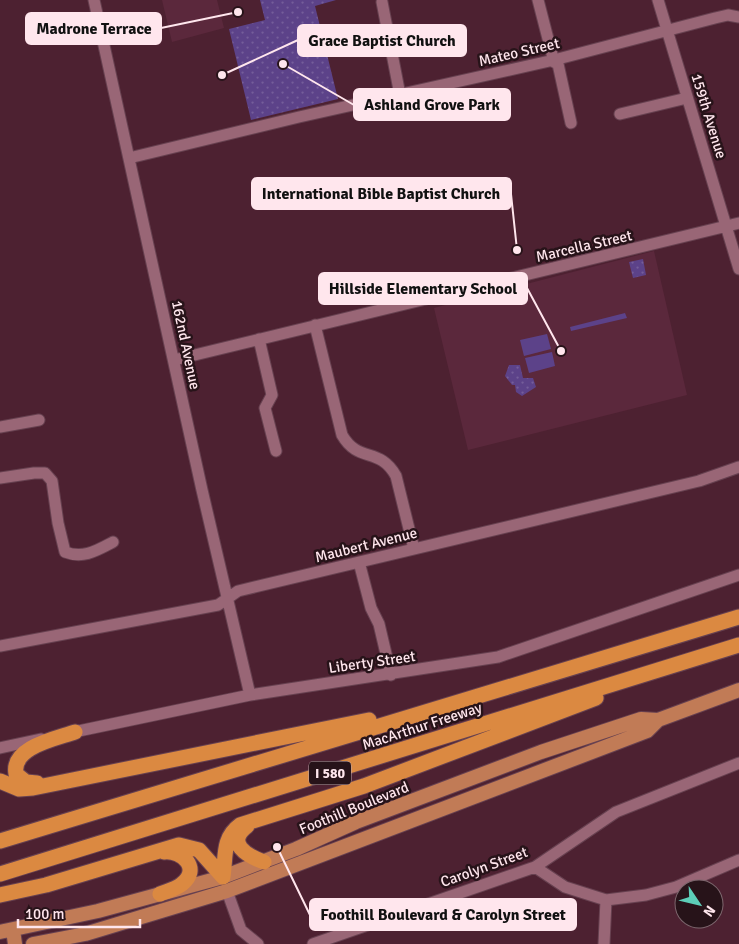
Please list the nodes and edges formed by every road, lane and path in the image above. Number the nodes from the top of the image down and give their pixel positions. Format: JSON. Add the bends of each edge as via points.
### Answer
{"nodes":[{"id":1,"x":94,"y":0,"type":"edge"},
{"id":2,"x":538,"y":0,"type":"edge"},
{"id":3,"x":658,"y":0,"type":"edge"},
{"id":4,"x":382,"y":2,"type":"dead end"},
{"id":5,"x":739,"y":17,"type":"edge"},
{"id":6,"x":667,"y":30,"type":"junction"},
{"id":7,"x":554,"y":60,"type":"junction"},
{"id":8,"x":400,"y":95,"type":"junction"},
{"id":9,"x":687,"y":98,"type":"junction"},
{"id":10,"x":620,"y":114,"type":"dead end"},
{"id":11,"x":572,"y":123,"type":"dead end"},
{"id":12,"x":129,"y":158,"type":"junction"},
{"id":13,"x":739,"y":223,"type":"edge"},
{"id":14,"x":727,"y":226,"type":"junction"},
{"id":15,"x":739,"y":269,"type":"edge"},
{"id":16,"x":315,"y":325,"type":"junction"},
{"id":17,"x":259,"y":339,"type":"junction"},
{"id":18,"x":174,"y":360,"type":"junction"},
{"id":19,"x":39,"y":420,"type":"dead end"},
{"id":20,"x":0,"y":427,"type":"edge"},
{"id":21,"x":276,"y":451,"type":"dead end"},
{"id":22,"x":739,"y":466,"type":"edge"},
{"id":23,"x":0,"y":478,"type":"edge"},
{"id":24,"x":113,"y":542,"type":"dead end"},
{"id":25,"x":414,"y":549,"type":"junction"},
{"id":26,"x":359,"y":562,"type":"junction"},
{"id":27,"x":739,"y":575,"type":"edge"},
{"id":28,"x":228,"y":597,"type":"junction"},
{"id":29,"x":739,"y":617,"type":"edge"},
{"id":30,"x":739,"y":645,"type":"edge"},
{"id":31,"x":0,"y":646,"type":"edge"},
{"id":32,"x":660,"y":670,"type":"junction"},
{"id":33,"x":390,"y":675,"type":"junction"},
{"id":34,"x":739,"y":690,"type":"edge"},
{"id":35,"x":250,"y":695,"type":"junction"},
{"id":36,"x":658,"y":720,"type":"junction"},
{"id":37,"x":388,"y":724,"type":"junction"},
{"id":38,"x":75,"y":732,"type":"junction"},
{"id":39,"x":0,"y":748,"type":"edge"},
{"id":40,"x":739,"y":763,"type":"edge"},
{"id":41,"x":78,"y":779,"type":"junction"},
{"id":42,"x":0,"y":781,"type":"edge"},
{"id":43,"x":269,"y":815,"type":"junction"},
{"id":44,"x":0,"y":841,"type":"edge"},
{"id":45,"x":130,"y":860,"type":"junction"},
{"id":46,"x":739,"y":860,"type":"edge"},
{"id":47,"x":264,"y":862,"type":"junction"},
{"id":48,"x":535,"y":867,"type":"junction"},
{"id":49,"x":0,"y":874,"type":"edge"},
{"id":50,"x":225,"y":884,"type":"junction"},
{"id":51,"x":160,"y":894,"type":"junction"},
{"id":52,"x":0,"y":895,"type":"edge"},
{"id":53,"x":606,"y":900,"type":"junction"},
{"id":54,"x":9,"y":935,"type":"edge"},
{"id":55,"x":33,"y":944,"type":"edge"},
{"id":56,"x":258,"y":944,"type":"edge"},
{"id":57,"x":313,"y":944,"type":"edge"},
{"id":58,"x":604,"y":944,"type":"edge"}],
"edges":[{"from":1,"to":12,"type":"street","name":"162nd Avenue"},
{"from":2,"to":7,"type":"street"},
{"from":3,"to":6,"type":"street","name":"159th Avenue"},
{"from":4,"to":8,"type":"street"},
{"from":5,"to":6,"type":"street","name":"Mateo Street","via":[[728,15]]},
{"from":6,"to":7,"type":"street","name":"Mateo Street"},
{"from":6,"to":9,"type":"street","name":"159th Avenue"},
{"from":7,"to":8,"type":"street","name":"Mateo Street"},
{"from":7,"to":11,"type":"street","via":[[558,64]]},
{"from":8,"to":12,"type":"street","name":"Mateo Street"},
{"from":9,"to":10,"type":"street"},
{"from":9,"to":14,"type":"street","name":"159th Avenue"},
{"from":12,"to":18,"type":"street","name":"162nd Avenue"},
{"from":13,"to":14,"type":"street","name":"Marcella Street"},
{"from":14,"to":15,"type":"street","name":"159th Avenue"},
{"from":14,"to":16,"type":"street","name":"Marcella Street"},
{"from":16,"to":17,"type":"street","name":"Marcella Street"},
{"from":16,"to":25,"type":"street","via":[[342,435],[355,451],[382,458],[390,466],[396,476]]},
{"from":17,"to":18,"type":"street","name":"Marcella Street"},
{"from":17,"to":21,"type":"street","via":[[272,395],[265,408]]},
{"from":18,"to":28,"type":"street","name":"162nd Avenue"},
{"from":19,"to":20,"type":"street"},
{"from":22,"to":25,"type":"street","name":"Maubert Avenue","via":[[698,481]]},
{"from":23,"to":24,"type":"street","via":[[45,473],[52,481],[64,552],[76,556],[94,552]]},
{"from":25,"to":26,"type":"street","name":"Maubert Avenue"},
{"from":26,"to":28,"type":"street","name":"Maubert Avenue","via":[[238,591]]},
{"from":26,"to":33,"type":"street","via":[[370,608],[379,624]]},
{"from":27,"to":33,"type":"street","name":"Liberty Street","via":[[519,652]]},
{"from":28,"to":31,"type":"street","name":"Maubert Avenue","via":[[218,605]]},
{"from":28,"to":35,"type":"street","name":"162nd Avenue"},
{"from":29,"to":37,"type":"highway","name":"MacArthur Freeway","number":"I 580"},
{"from":30,"to":32,"type":"highway","name":"MacArthur Freeway","number":"I 580"},
{"from":32,"to":43,"type":"highway","via":[[575,708],[407,770]]},
{"from":32,"to":49,"type":"highway","name":"MacArthur Freeway","number":"I 580"},
{"from":33,"to":35,"type":"street","name":"Liberty Street"},
{"from":34,"to":36,"type":"main road","name":"Foothill Boulevard"},
{"from":35,"to":38,"type":"street","name":"Liberty Street"},
{"from":36,"to":47,"type":"main road","name":"Foothill Boulevard","via":[[641,719],[541,752],[356,822]]},
{"from":36,"to":50,"type":"main road","name":"Foothill Boulevard","via":[[647,731]]},
{"from":37,"to":41,"type":"highway","via":[[370,720]]},
{"from":37,"to":44,"type":"highway","name":"MacArthur Freeway","number":"I 580"},
{"from":38,"to":39,"type":"street","name":"Liberty Street"},
{"from":38,"to":41,"type":"highway","via":[[24,753],[15,768],[16,774],[26,782]]},
{"from":40,"to":48,"type":"street","name":"Carolyn Street","via":[[616,812]]},
{"from":41,"to":42,"type":"highway","via":[[26,789]]},
{"from":43,"to":47,"type":"highway","via":[[245,827],[238,838],[246,854]]},
{"from":43,"to":50,"type":"highway","via":[[234,830],[225,846]]},
{"from":45,"to":50,"type":"highway","via":[[164,847],[185,845],[204,855]]},
{"from":45,"to":51,"type":"highway","via":[[166,852],[178,853],[187,860],[189,872],[183,884]]},
{"from":45,"to":52,"type":"highway"},
{"from":46,"to":53,"type":"street","via":[[676,887]]},
{"from":47,"to":50,"type":"main road","name":"Foothill Boulevard"},
{"from":48,"to":53,"type":"street","via":[[565,887]]},
{"from":48,"to":57,"type":"street","name":"Carolyn Street"},
{"from":50,"to":51,"type":"main road","name":"Foothill Boulevard"},
{"from":50,"to":55,"type":"main road","name":"Foothill Boulevard","via":[[85,934]]},
{"from":50,"to":56,"type":"street","via":[[241,930]]},
{"from":51,"to":54,"type":"main road","name":"Foothill Boulevard"},
{"from":53,"to":58,"type":"street"}]}
